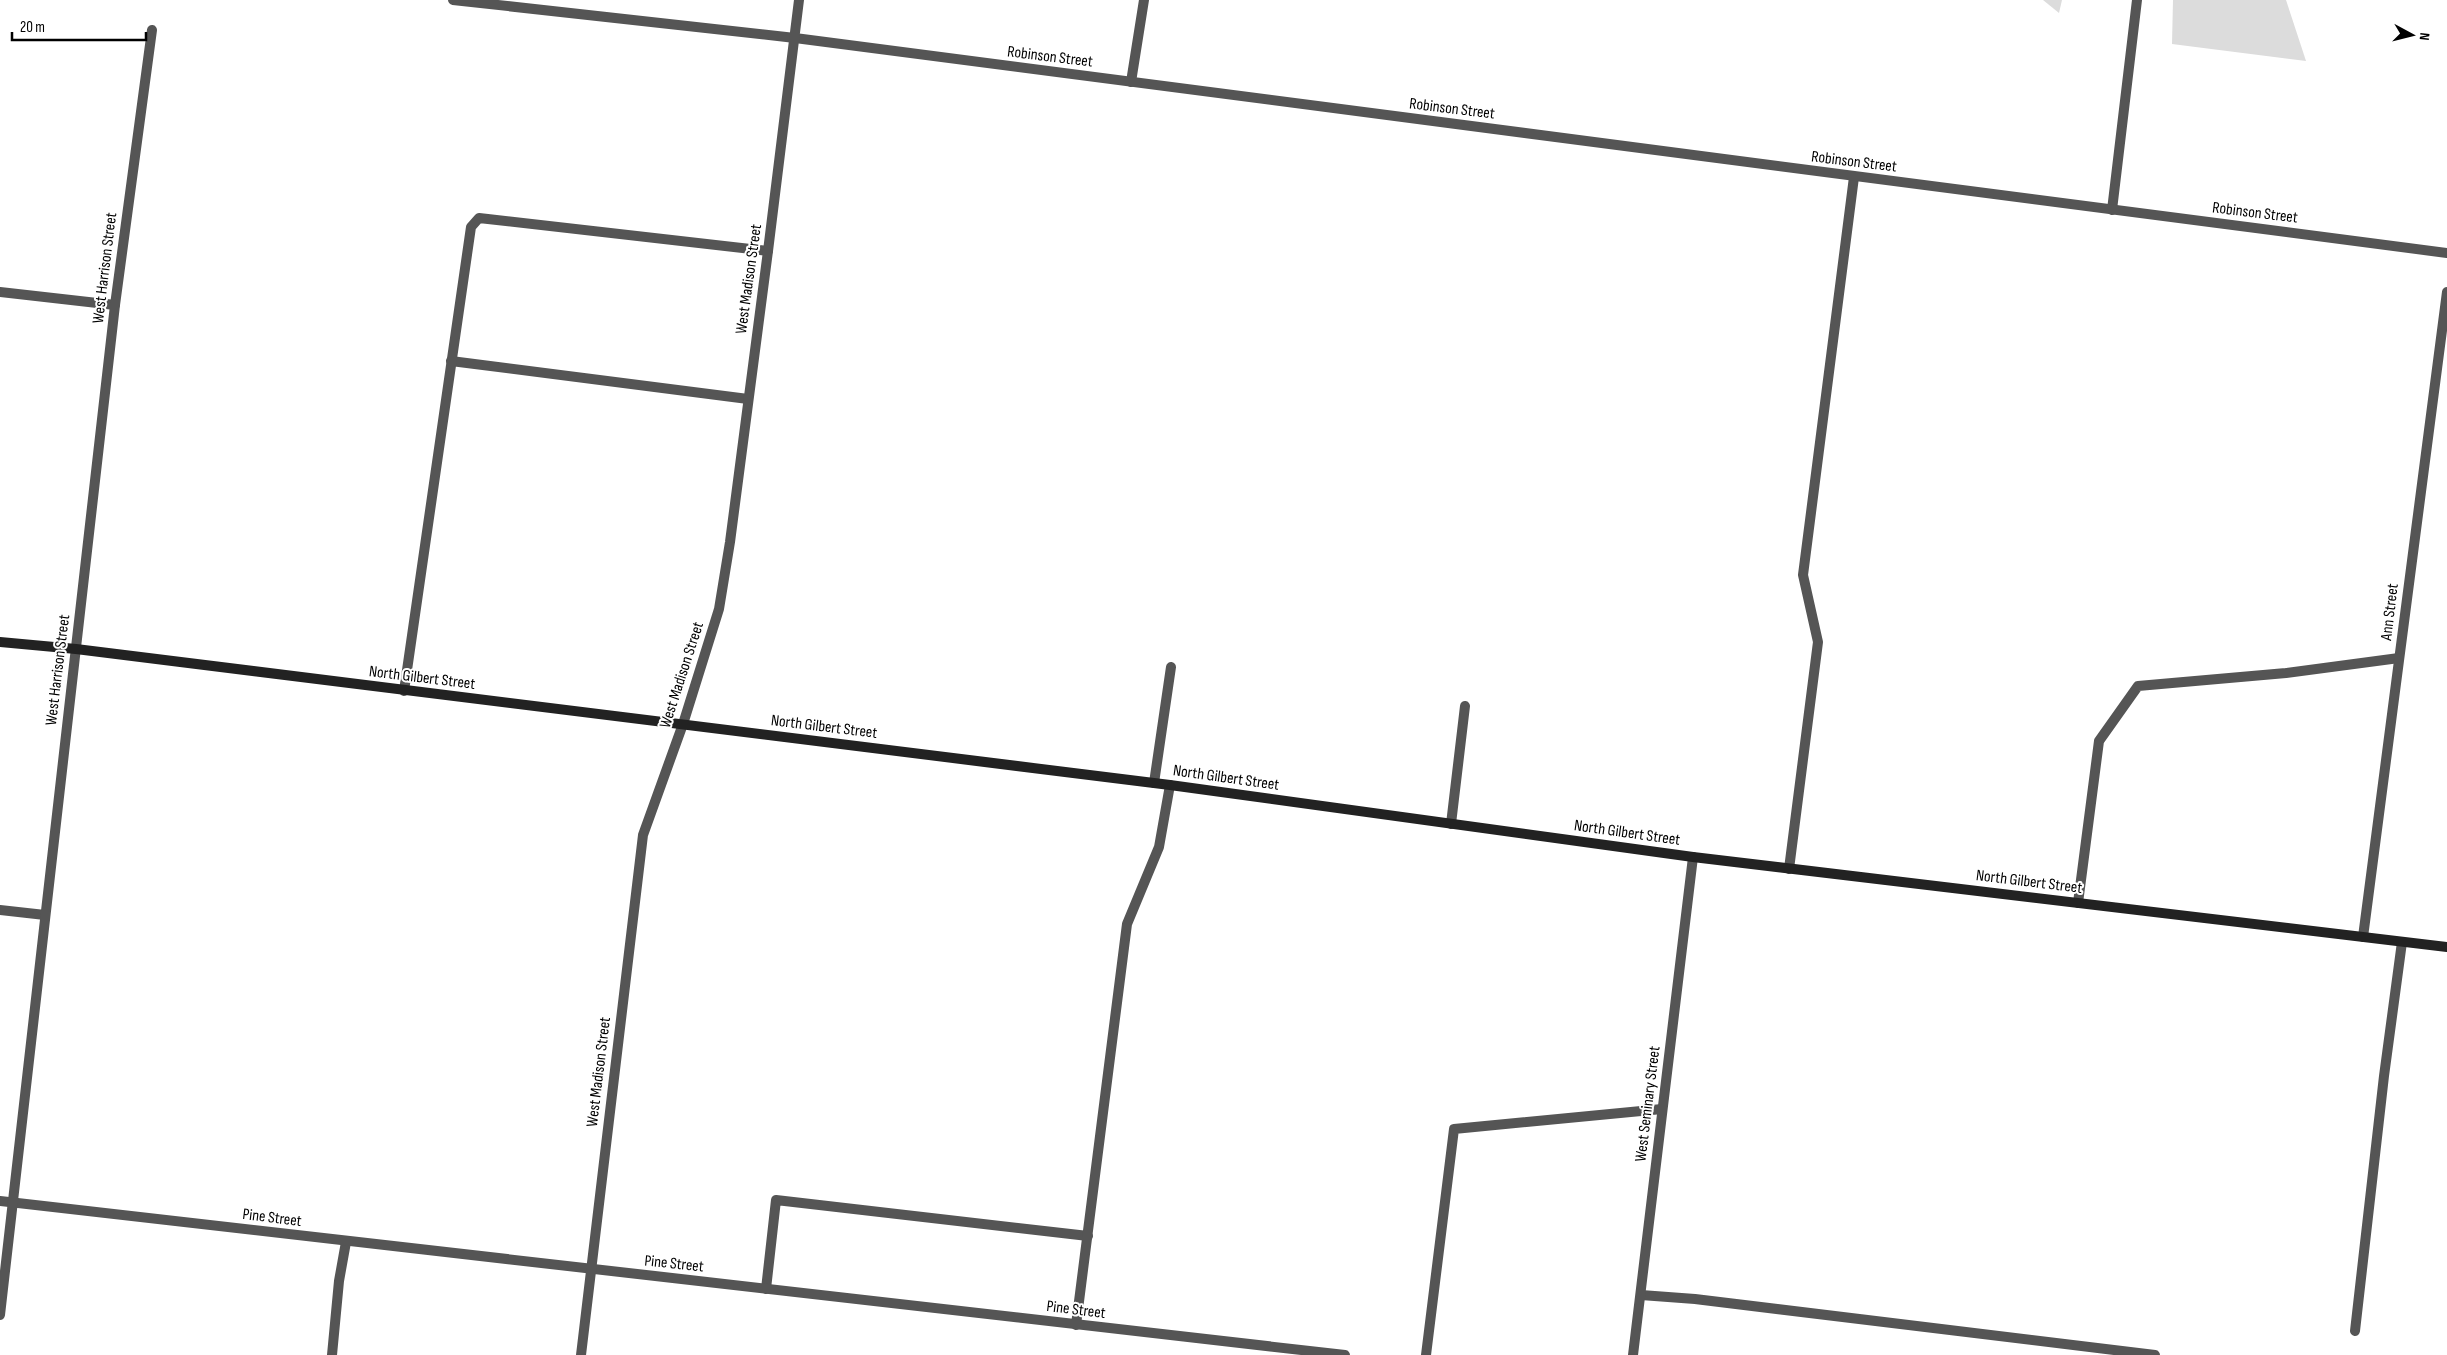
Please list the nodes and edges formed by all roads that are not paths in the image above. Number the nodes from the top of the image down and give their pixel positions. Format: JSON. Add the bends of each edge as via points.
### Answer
{"nodes":[{"id":1,"x":452,"y":0,"type":"edge"},
{"id":2,"x":799,"y":0,"type":"edge"},
{"id":3,"x":1144,"y":0,"type":"edge"},
{"id":4,"x":2137,"y":0,"type":"edge"},
{"id":5,"x":152,"y":30,"type":"dead end"},
{"id":6,"x":795,"y":38,"type":"junction"},
{"id":7,"x":1131,"y":82,"type":"junction"},
{"id":8,"x":1854,"y":177,"type":"junction"},
{"id":9,"x":2112,"y":210,"type":"junction"},
{"id":10,"x":768,"y":251,"type":"junction"},
{"id":11,"x":2447,"y":253,"type":"edge"},
{"id":12,"x":0,"y":292,"type":"edge"},
{"id":13,"x":2447,"y":292,"type":"edge"},
{"id":14,"x":115,"y":305,"type":"junction"},
{"id":15,"x":451,"y":361,"type":"junction"},
{"id":16,"x":748,"y":398,"type":"junction"},
{"id":17,"x":0,"y":642,"type":"edge"},
{"id":18,"x":76,"y":649,"type":"junction"},
{"id":19,"x":2399,"y":658,"type":"junction"},
{"id":20,"x":1171,"y":667,"type":"dead end"},
{"id":21,"x":404,"y":691,"type":"junction"},
{"id":22,"x":1465,"y":706,"type":"dead end"},
{"id":23,"x":683,"y":724,"type":"junction"},
{"id":24,"x":1154,"y":783,"type":"junction"},
{"id":25,"x":1170,"y":785,"type":"junction"},
{"id":26,"x":1451,"y":824,"type":"junction"},
{"id":27,"x":1693,"y":857,"type":"junction"},
{"id":28,"x":1789,"y":869,"type":"junction"},
{"id":29,"x":2078,"y":903,"type":"junction"},
{"id":30,"x":0,"y":910,"type":"edge"},
{"id":31,"x":45,"y":915,"type":"junction"},
{"id":32,"x":2362,"y":937,"type":"junction"},
{"id":33,"x":2402,"y":942,"type":"junction"},
{"id":34,"x":2447,"y":947,"type":"edge"},
{"id":35,"x":1662,"y":1110,"type":"junction"},
{"id":36,"x":0,"y":1201,"type":"edge"},
{"id":37,"x":13,"y":1203,"type":"junction"},
{"id":38,"x":1088,"y":1236,"type":"junction"},
{"id":39,"x":346,"y":1242,"type":"junction"},
{"id":40,"x":591,"y":1270,"type":"junction"},
{"id":41,"x":766,"y":1289,"type":"junction"},
{"id":42,"x":1641,"y":1295,"type":"junction"},
{"id":43,"x":0,"y":1315,"type":"edge"},
{"id":44,"x":1076,"y":1325,"type":"junction"},
{"id":45,"x":2355,"y":1331,"type":"dead end"},
{"id":46,"x":332,"y":1355,"type":"edge"},
{"id":47,"x":580,"y":1355,"type":"edge"},
{"id":48,"x":1345,"y":1355,"type":"edge"},
{"id":49,"x":1426,"y":1355,"type":"edge"},
{"id":50,"x":1633,"y":1355,"type":"edge"},
{"id":51,"x":2155,"y":1355,"type":"edge"}],
"edges":[{"from":1,"to":6,"type":"street","name":"Robinson Street"},
{"from":2,"to":6,"type":"street","name":"West Madison Street"},
{"from":3,"to":7,"type":"street"},
{"from":4,"to":9,"type":"street"},
{"from":5,"to":14,"type":"street","name":"West Harrison Street"},
{"from":6,"to":7,"type":"street","name":"Robinson Street"},
{"from":6,"to":10,"type":"street","name":"West Madison Street"},
{"from":7,"to":8,"type":"street","name":"Robinson Street"},
{"from":8,"to":9,"type":"street","name":"Robinson Street"},
{"from":8,"to":28,"type":"street","via":[[1803,575],[1818,642]]},
{"from":9,"to":11,"type":"street","name":"Robinson Street"},
{"from":10,"to":15,"type":"street","via":[[479,218],[471,227]]},
{"from":10,"to":16,"type":"street","name":"West Madison Street"},
{"from":12,"to":14,"type":"street"},
{"from":13,"to":19,"type":"street","name":"Ann Street"},
{"from":14,"to":18,"type":"street","name":"West Harrison Street"},
{"from":15,"to":16,"type":"street"},
{"from":15,"to":21,"type":"street"},
{"from":16,"to":23,"type":"street","name":"West Madison Street","via":[[719,609]]},
{"from":17,"to":18,"type":"main road","name":"North Gilbert Street"},
{"from":18,"to":21,"type":"main road","name":"North Gilbert Street"},
{"from":18,"to":31,"type":"street","name":"West Harrison Street"},
{"from":19,"to":29,"type":"street","via":[[2286,674],[2138,686],[2099,741]]},
{"from":19,"to":32,"type":"street","name":"Ann Street"},
{"from":20,"to":24,"type":"street"},
{"from":21,"to":23,"type":"main road","name":"North Gilbert Street"},
{"from":22,"to":26,"type":"street"},
{"from":23,"to":24,"type":"main road","name":"North Gilbert Street"},
{"from":23,"to":40,"type":"street","name":"West Madison Street","via":[[643,835]]},
{"from":24,"to":25,"type":"main road","name":"North Gilbert Street"},
{"from":25,"to":26,"type":"main road","name":"North Gilbert Street"},
{"from":25,"to":38,"type":"street","via":[[1159,847],[1128,924]]},
{"from":26,"to":27,"type":"main road","name":"North Gilbert Street"},
{"from":27,"to":28,"type":"main road","name":"North Gilbert Street"},
{"from":27,"to":35,"type":"street","name":"West Seminary Street"},
{"from":28,"to":29,"type":"main road","name":"North Gilbert Street"},
{"from":29,"to":32,"type":"main road","name":"North Gilbert Street"},
{"from":30,"to":31,"type":"street"},
{"from":31,"to":37,"type":"street","name":"West Harrison Street"},
{"from":32,"to":33,"type":"main road","name":"North Gilbert Street"},
{"from":33,"to":34,"type":"main road","name":"North Gilbert Street"},
{"from":33,"to":45,"type":"street"},
{"from":35,"to":42,"type":"street","name":"West Seminary Street"},
{"from":35,"to":49,"type":"street","via":[[1454,1129]]},
{"from":36,"to":37,"type":"street","name":"Pine Street"},
{"from":37,"to":39,"type":"street","name":"Pine Street"},
{"from":37,"to":43,"type":"street","name":"West Harrison Street"},
{"from":38,"to":41,"type":"street","via":[[776,1200]]},
{"from":38,"to":44,"type":"street"},
{"from":39,"to":40,"type":"street","name":"Pine Street"},
{"from":39,"to":46,"type":"street"},
{"from":40,"to":41,"type":"street","name":"Pine Street"},
{"from":40,"to":47,"type":"street","name":"West Madison Street"},
{"from":41,"to":44,"type":"street","name":"Pine Street"},
{"from":42,"to":50,"type":"street","name":"West Seminary Street"},
{"from":42,"to":51,"type":"street"},
{"from":44,"to":48,"type":"street","name":"Pine Street"}]}
